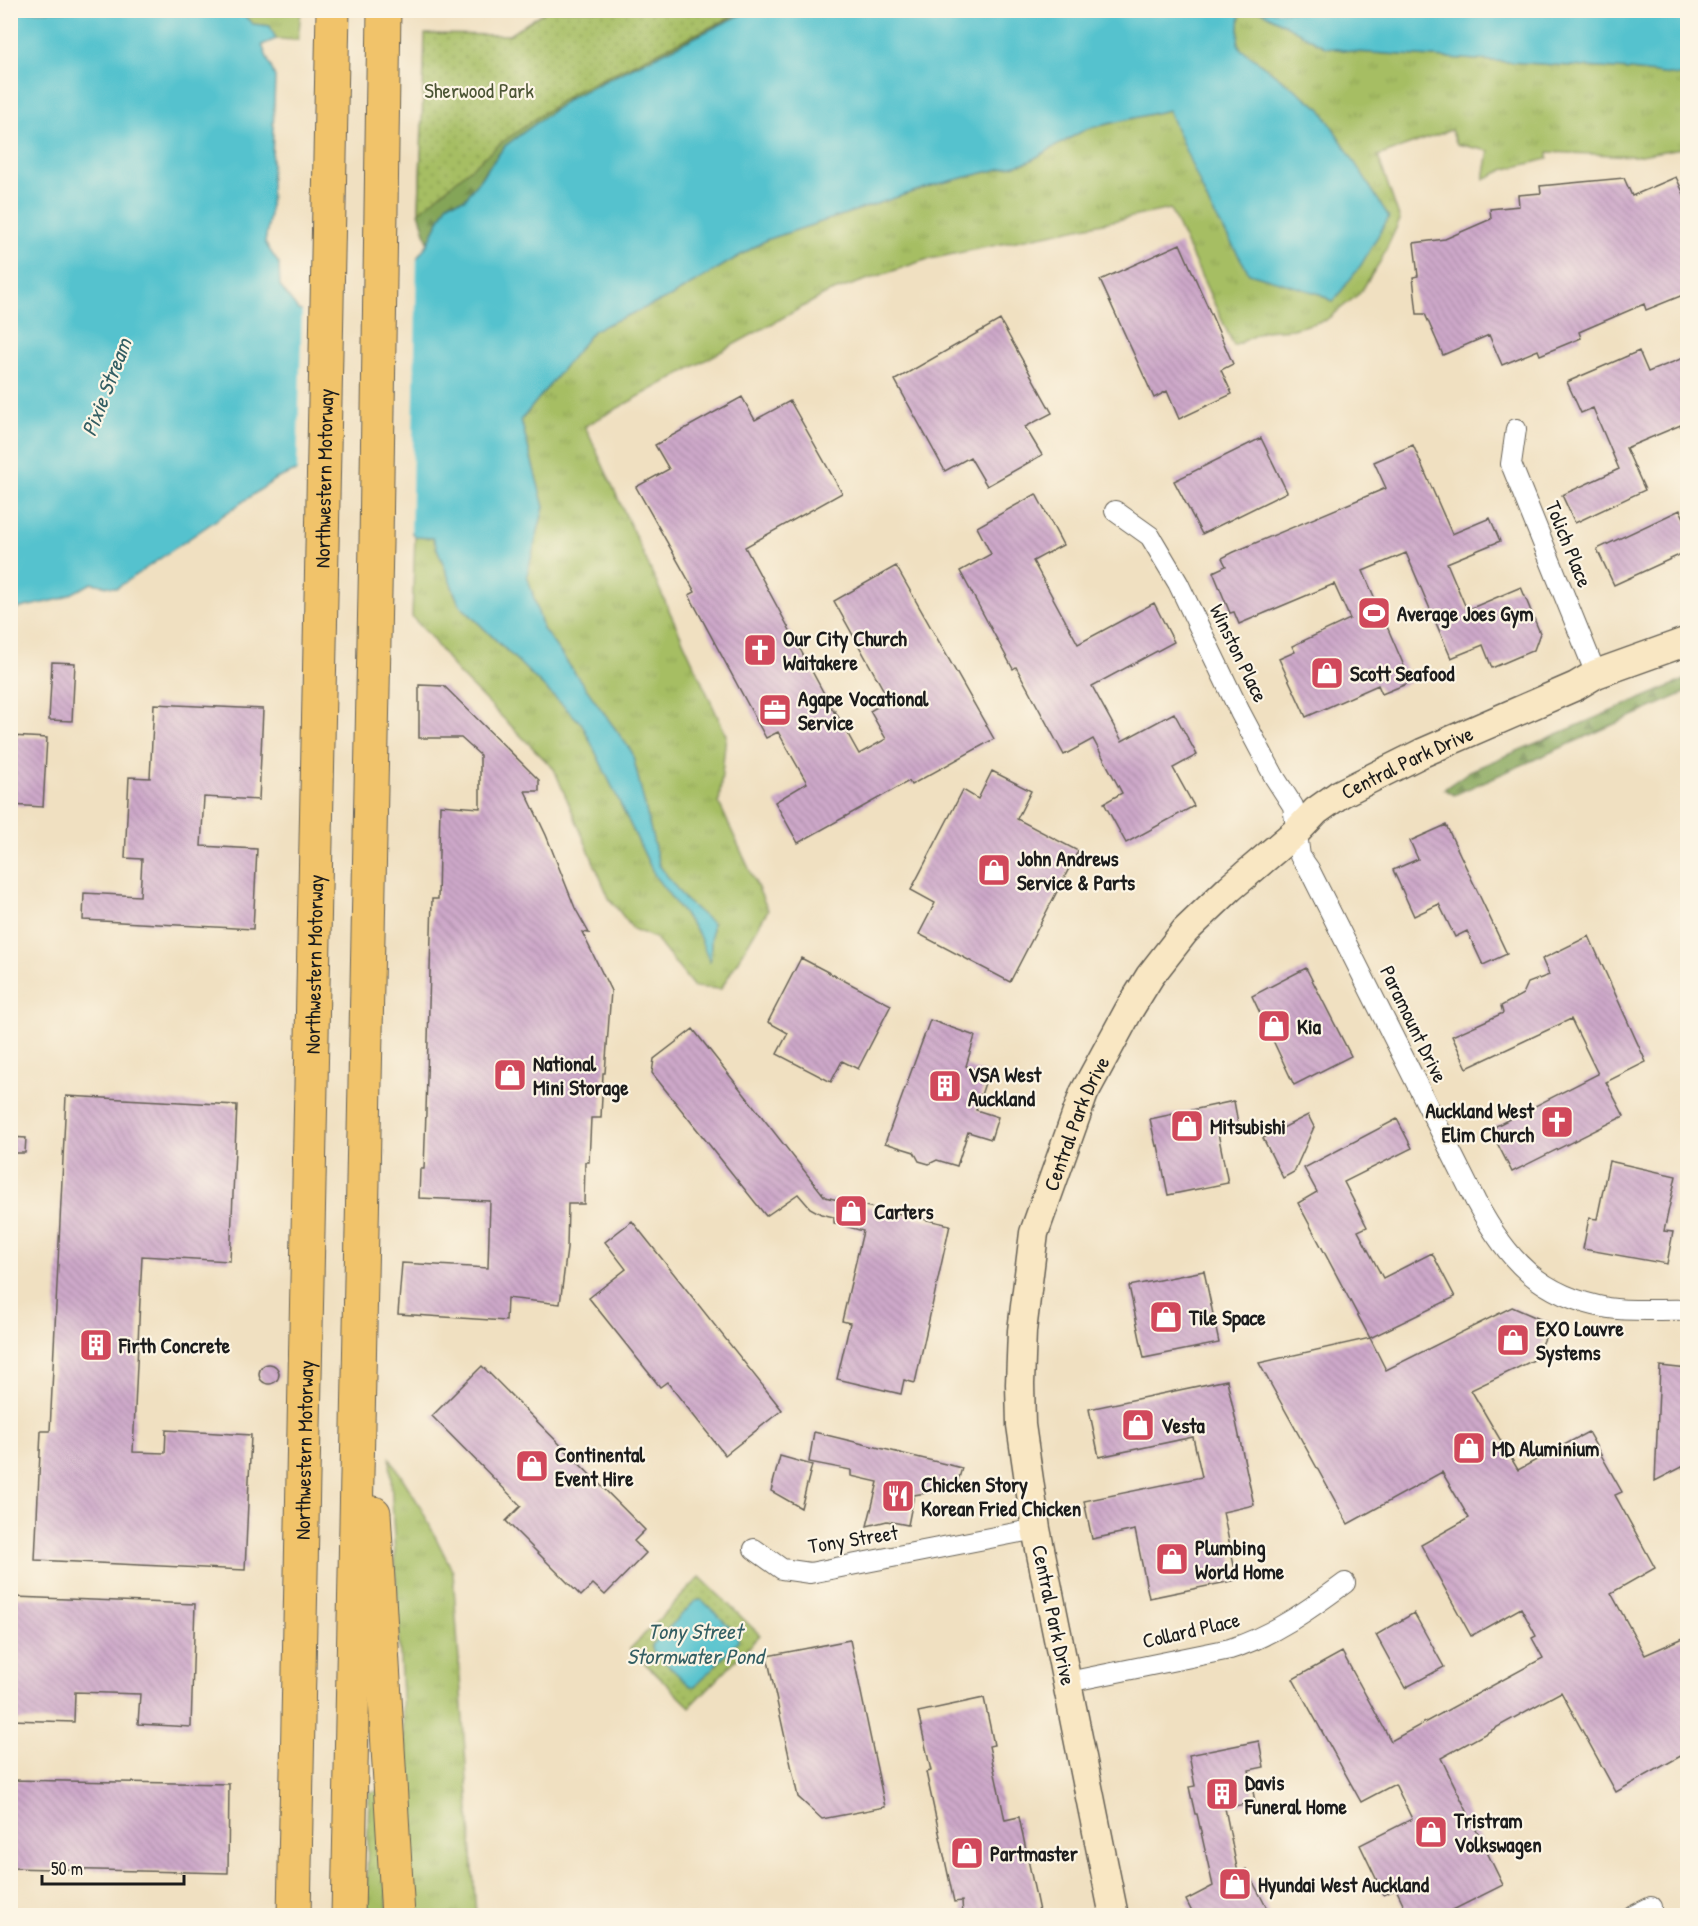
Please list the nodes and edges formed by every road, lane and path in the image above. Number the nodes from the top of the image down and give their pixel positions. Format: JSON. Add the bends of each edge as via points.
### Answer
{"nodes":[{"id":1,"x":333,"y":10,"type":"edge"},
{"id":2,"x":384,"y":10,"type":"edge"},
{"id":3,"x":1516,"y":429,"type":"dead end"},
{"id":4,"x":1115,"y":511,"type":"dead end"},
{"id":5,"x":1688,"y":641,"type":"edge"},
{"id":6,"x":1596,"y":674,"type":"junction"},
{"id":7,"x":1297,"y":831,"type":"junction"},
{"id":8,"x":1688,"y":1310,"type":"edge"},
{"id":9,"x":358,"y":1359,"type":"junction"},
{"id":10,"x":1036,"y":1529,"type":"junction"},
{"id":11,"x":754,"y":1549,"type":"dead end"},
{"id":12,"x":1345,"y":1583,"type":"dead end"},
{"id":13,"x":1068,"y":1682,"type":"junction"},
{"id":14,"x":1651,"y":1907,"type":"dead end"},
{"id":15,"x":294,"y":1916,"type":"edge"},
{"id":16,"x":348,"y":1916,"type":"edge"},
{"id":17,"x":398,"y":1916,"type":"edge"},
{"id":18,"x":1114,"y":1916,"type":"edge"},
{"id":19,"x":1633,"y":1916,"type":"edge"}],
"edges":[{"from":1,"to":15,"type":"highway","name":"Northwestern Motorway"},
{"from":2,"to":9,"type":"highway"},
{"from":3,"to":6,"type":"street","name":"Tolich Place","via":[[1511,464]]},
{"from":4,"to":7,"type":"street","name":"Winston Place","via":[[1150,536],[1178,583],[1240,712],[1293,806]]},
{"from":5,"to":6,"type":"main road","name":"Central Park Drive"},
{"from":6,"to":7,"type":"main road","name":"Central Park Drive","via":[[1340,794]]},
{"from":7,"to":8,"type":"street","name":"Paramount Drive","via":[[1300,856],[1476,1202],[1507,1253],[1525,1271],[1561,1294],[1586,1302],[1610,1308]]},
{"from":7,"to":10,"type":"main road","name":"Central Park Drive","via":[[1185,931],[1150,976],[1084,1093],[1034,1233],[1023,1323],[1021,1425]]},
{"from":9,"to":16,"type":"highway"},
{"from":9,"to":17,"type":"highway","via":[[376,1527]]},
{"from":10,"to":11,"type":"street","name":"Tony Street","via":[[810,1573],[782,1569]]},
{"from":10,"to":13,"type":"main road","name":"Central Park Drive"},
{"from":12,"to":13,"type":"street","name":"Collard Place","via":[[1244,1645]]},
{"from":13,"to":18,"type":"main road","name":"Central Park Drive"},
{"from":14,"to":19,"type":"street"}]}
